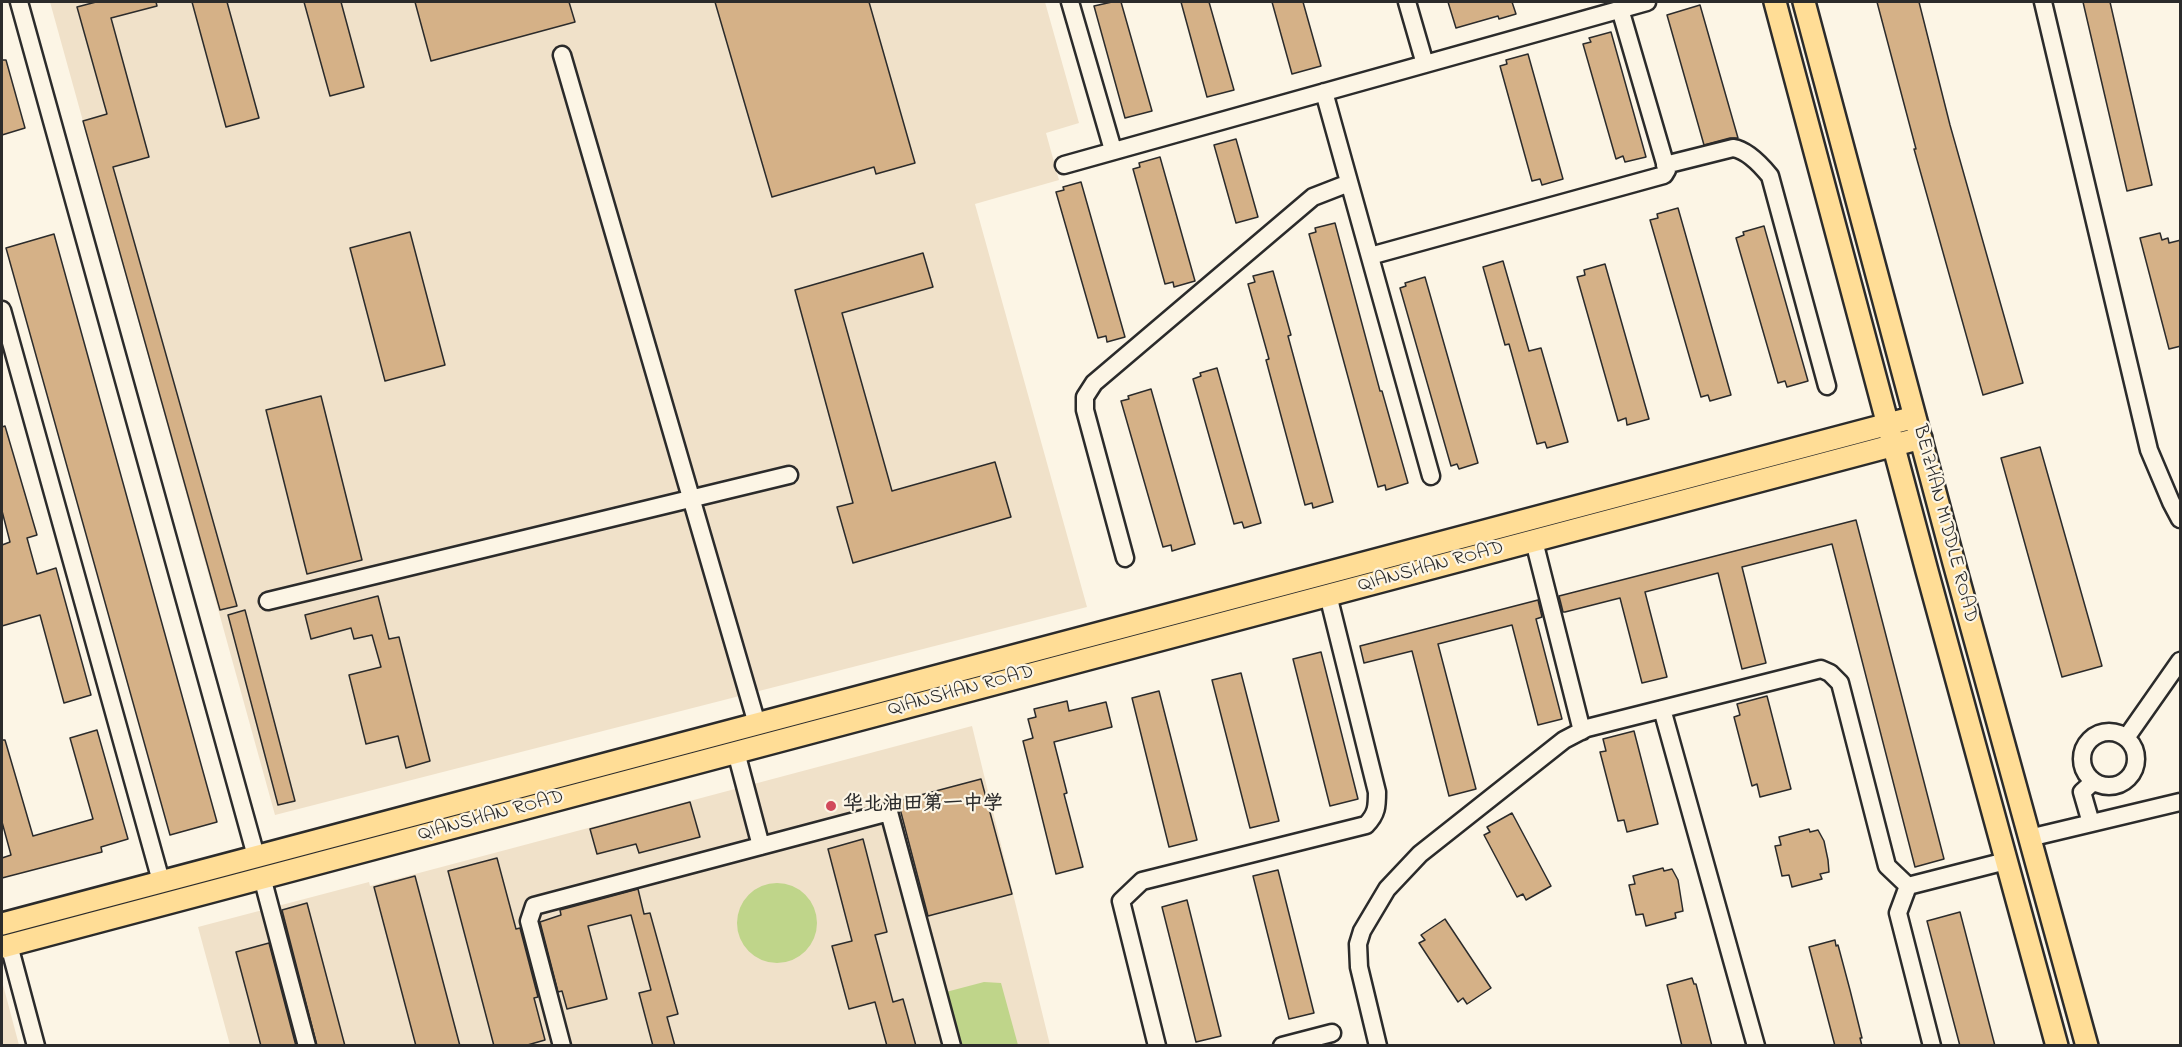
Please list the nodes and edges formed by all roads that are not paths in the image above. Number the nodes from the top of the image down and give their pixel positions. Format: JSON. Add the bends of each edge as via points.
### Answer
{"nodes":[{"id":1,"x":19,"y":2,"type":"edge"},
{"id":2,"x":1070,"y":2,"type":"edge"},
{"id":3,"x":1407,"y":2,"type":"edge"},
{"id":4,"x":1647,"y":2,"type":"edge"},
{"id":5,"x":1775,"y":2,"type":"edge"},
{"id":6,"x":1804,"y":2,"type":"edge"},
{"id":7,"x":2043,"y":2,"type":"edge"},
{"id":8,"x":1620,"y":9,"type":"junction"},
{"id":9,"x":562,"y":55,"type":"dead end"},
{"id":10,"x":1425,"y":64,"type":"junction"},
{"id":11,"x":1324,"y":92,"type":"junction"},
{"id":12,"x":1113,"y":150,"type":"junction"},
{"id":13,"x":1064,"y":165,"type":"dead end"},
{"id":14,"x":1665,"y":165,"type":"junction"},
{"id":15,"x":1349,"y":183,"type":"junction"},
{"id":16,"x":1370,"y":256,"type":"junction"},
{"id":17,"x":2,"y":310,"type":"edge"},
{"id":18,"x":1827,"y":387,"type":"dead end"},
{"id":19,"x":1915,"y":417,"type":"junction"},
{"id":20,"x":1888,"y":424,"type":"junction"},
{"id":21,"x":1921,"y":438,"type":"junction"},
{"id":22,"x":1894,"y":446,"type":"junction"},
{"id":23,"x":789,"y":475,"type":"dead end"},
{"id":24,"x":1431,"y":476,"type":"dead end"},
{"id":25,"x":691,"y":498,"type":"junction"},
{"id":26,"x":2181,"y":519,"type":"edge"},
{"id":27,"x":1534,"y":541,"type":"junction"},
{"id":28,"x":1125,"y":558,"type":"dead end"},
{"id":29,"x":1328,"y":595,"type":"junction"},
{"id":30,"x":268,"y":601,"type":"dead end"},
{"id":31,"x":2181,"y":661,"type":"edge"},
{"id":32,"x":1662,"y":709,"type":"junction"},
{"id":33,"x":757,"y":724,"type":"junction"},
{"id":34,"x":1581,"y":731,"type":"junction"},
{"id":35,"x":2126,"y":738,"type":"junction"},
{"id":36,"x":736,"y":752,"type":"junction"},
{"id":37,"x":2093,"y":782,"type":"junction"},
{"id":38,"x":2181,"y":802,"type":"edge"},
{"id":39,"x":2091,"y":823,"type":"junction"},
{"id":40,"x":2029,"y":838,"type":"junction"},
{"id":41,"x":761,"y":846,"type":"junction"},
{"id":42,"x":256,"y":856,"type":"junction"},
{"id":43,"x":2006,"y":861,"type":"junction"},
{"id":44,"x":262,"y":878,"type":"junction"},
{"id":45,"x":161,"y":881,"type":"junction"},
{"id":46,"x":1908,"y":886,"type":"junction"},
{"id":47,"x":2,"y":924,"type":"edge"},
{"id":48,"x":5,"y":946,"type":"edge"},
{"id":49,"x":1332,"y":1033,"type":"dead end"},
{"id":50,"x":36,"y":1046,"type":"edge"},
{"id":51,"x":307,"y":1046,"type":"edge"},
{"id":52,"x":562,"y":1046,"type":"edge"},
{"id":53,"x":952,"y":1046,"type":"edge"},
{"id":54,"x":1157,"y":1046,"type":"edge"},
{"id":55,"x":1281,"y":1046,"type":"edge"},
{"id":56,"x":1378,"y":1046,"type":"edge"},
{"id":57,"x":1756,"y":1046,"type":"edge"},
{"id":58,"x":1932,"y":1046,"type":"edge"},
{"id":59,"x":2057,"y":1046,"type":"edge"},
{"id":60,"x":2086,"y":1046,"type":"edge"}],
"edges":[{"from":1,"to":42,"type":"street"},
{"from":2,"to":12,"type":"street"},
{"from":3,"to":10,"type":"street"},
{"from":4,"to":8,"type":"street"},
{"from":5,"to":20,"type":"main road","name":"BEIZHAN MIDDLE ROAD"},
{"from":6,"to":19,"type":"main road","name":"BEIZHAN MIDDLE ROAD"},
{"from":7,"to":26,"type":"street","via":[[2149,450]]},
{"from":8,"to":10,"type":"street"},
{"from":8,"to":14,"type":"street"},
{"from":9,"to":25,"type":"street"},
{"from":10,"to":11,"type":"street"},
{"from":11,"to":12,"type":"street"},
{"from":11,"to":15,"type":"street"},
{"from":12,"to":13,"type":"street"},
{"from":14,"to":16,"type":"street","via":[[1664,175],[1654,179]]},
{"from":14,"to":18,"type":"street","via":[[1733,148],[1761,165],[1770,176]]},
{"from":15,"to":16,"type":"street"},
{"from":15,"to":28,"type":"street","via":[[1313,197],[1094,383],[1085,397],[1085,410]]},
{"from":16,"to":24,"type":"street"},
{"from":17,"to":45,"type":"street"},
{"from":19,"to":20,"type":"main road","name":"QIANSHAN ROAD"},
{"from":19,"to":21,"type":"main road","name":"BEIZHAN MIDDLE ROAD"},
{"from":20,"to":22,"type":"main road","name":"BEIZHAN MIDDLE ROAD"},
{"from":20,"to":33,"type":"main road","name":"QIANSHAN ROAD"},
{"from":21,"to":22,"type":"main road","name":"QIANSHAN ROAD"},
{"from":21,"to":40,"type":"main road","name":"BEIZHAN MIDDLE ROAD"},
{"from":22,"to":27,"type":"main road","name":"QIANSHAN ROAD"},
{"from":22,"to":43,"type":"main road","name":"BEIZHAN MIDDLE ROAD"},
{"from":23,"to":25,"type":"street"},
{"from":25,"to":30,"type":"street"},
{"from":25,"to":33,"type":"street"},
{"from":27,"to":29,"type":"main road","name":"QIANSHAN ROAD"},
{"from":27,"to":34,"type":"street"},
{"from":29,"to":36,"type":"main road","name":"QIANSHAN ROAD"},
{"from":29,"to":54,"type":"street","via":[[1377,792],[1374,817],[1366,825],[1142,881],[1121,901]]},
{"from":31,"to":35,"type":"street"},
{"from":32,"to":34,"type":"street"},
{"from":32,"to":46,"type":"street","via":[[1821,669],[1830,673],[1840,683],[1887,867]]},
{"from":32,"to":57,"type":"street"},
{"from":33,"to":42,"type":"main road","name":"QIANSHAN ROAD"},
{"from":34,"to":56,"type":"street","via":[[1564,740],[1420,854],[1387,889],[1358,944],[1359,967]]},
{"from":35,"to":37,"type":"street","via":[[2136,760],[2131,776],[2109,787]]},
{"from":35,"to":37,"type":"street","via":[[2119,733],[2103,732],[2088,741],[2083,749],[2082,767]]},
{"from":36,"to":41,"type":"street"},
{"from":36,"to":44,"type":"main road","name":"QIANSHAN ROAD"},
{"from":37,"to":39,"type":"street","via":[[2082,792]]},
{"from":38,"to":39,"type":"street"},
{"from":39,"to":40,"type":"street"},
{"from":40,"to":60,"type":"main road","name":"BEIZHAN MIDDLE ROAD"},
{"from":41,"to":52,"type":"street","via":[[534,906],[529,921]]},
{"from":41,"to":53,"type":"street","via":[[889,812]]},
{"from":42,"to":45,"type":"main road","name":"QIANSHAN ROAD"},
{"from":43,"to":46,"type":"street"},
{"from":43,"to":59,"type":"main road","name":"BEIZHAN MIDDLE ROAD"},
{"from":44,"to":48,"type":"main road","name":"QIANSHAN ROAD"},
{"from":44,"to":51,"type":"street"},
{"from":45,"to":47,"type":"main road","name":"QIANSHAN ROAD"},
{"from":46,"to":58,"type":"street","via":[[1898,913]]},
{"from":48,"to":50,"type":"street"},
{"from":49,"to":55,"type":"street"}]}
